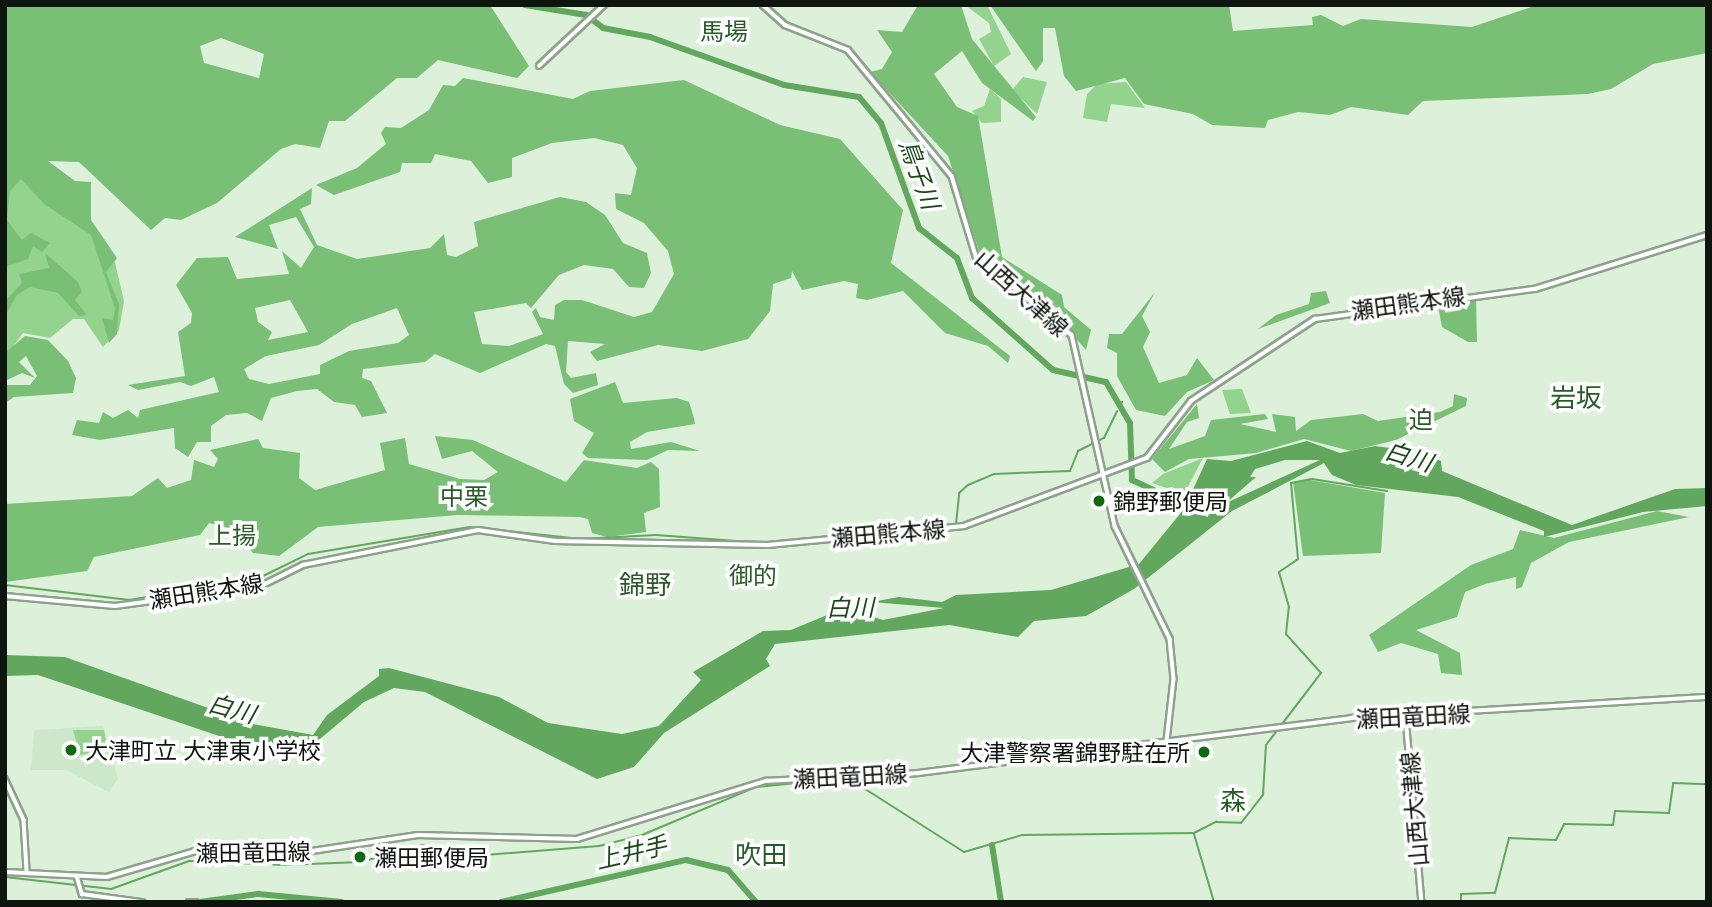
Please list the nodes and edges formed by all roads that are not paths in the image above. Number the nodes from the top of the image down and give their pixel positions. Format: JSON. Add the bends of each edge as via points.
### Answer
{"nodes":[{"id":1,"x":604,"y":5,"type":"edge"},
{"id":2,"x":763,"y":5,"type":"edge"},
{"id":3,"x":539,"y":66,"type":"dead end"},
{"id":4,"x":1707,"y":235,"type":"edge"},
{"id":5,"x":1099,"y":476,"type":"junction"},
{"id":6,"x":5,"y":596,"type":"edge"},
{"id":7,"x":1707,"y":697,"type":"edge"},
{"id":8,"x":1406,"y":717,"type":"junction"},
{"id":9,"x":1167,"y":741,"type":"junction"},
{"id":10,"x":5,"y":779,"type":"edge"},
{"id":11,"x":27,"y":871,"type":"junction"},
{"id":12,"x":5,"y":872,"type":"edge"},
{"id":13,"x":76,"y":876,"type":"junction"},
{"id":14,"x":195,"y":901,"type":"edge"},
{"id":15,"x":142,"y":902,"type":"edge"},
{"id":16,"x":189,"y":902,"type":"edge"},
{"id":17,"x":1422,"y":902,"type":"edge"}],
"edges":[{"from":1,"to":3,"type":"main road"},
{"from":2,"to":5,"type":"main road","name":"山西大津線","via":[[785,25],[848,50],[952,176],[976,256],[1072,335],[1083,368]]},
{"from":4,"to":5,"type":"main road","name":"瀬田熊本線","via":[[1679,239],[1535,289],[1315,319],[1191,401],[1154,452],[1132,466]]},
{"from":5,"to":6,"type":"main road","name":"瀬田熊本線","via":[[964,526],[768,545],[555,541],[478,530],[303,565],[263,585],[175,598],[115,606]]},
{"from":5,"to":9,"type":"main road","name":"山西大津線","via":[[1125,553],[1173,652]]},
{"from":7,"to":8,"type":"main road","name":"瀬田竜田線"},
{"from":8,"to":9,"type":"main road","name":"瀬田竜田線"},
{"from":8,"to":17,"type":"main road","name":"山西大津線"},
{"from":9,"to":13,"type":"main road","name":"瀬田竜田線","via":[[918,773],[766,780],[638,825],[577,838],[418,835],[306,853],[203,849],[123,874]]},
{"from":10,"to":11,"type":"main road","via":[[24,821]]},
{"from":11,"to":12,"type":"main road","name":"瀬田竜田線"},
{"from":11,"to":13,"type":"main road","name":"瀬田竜田線"},
{"from":13,"to":15,"type":"main road","via":[[78,889]]},
{"from":14,"to":16,"type":"main road"}]}
